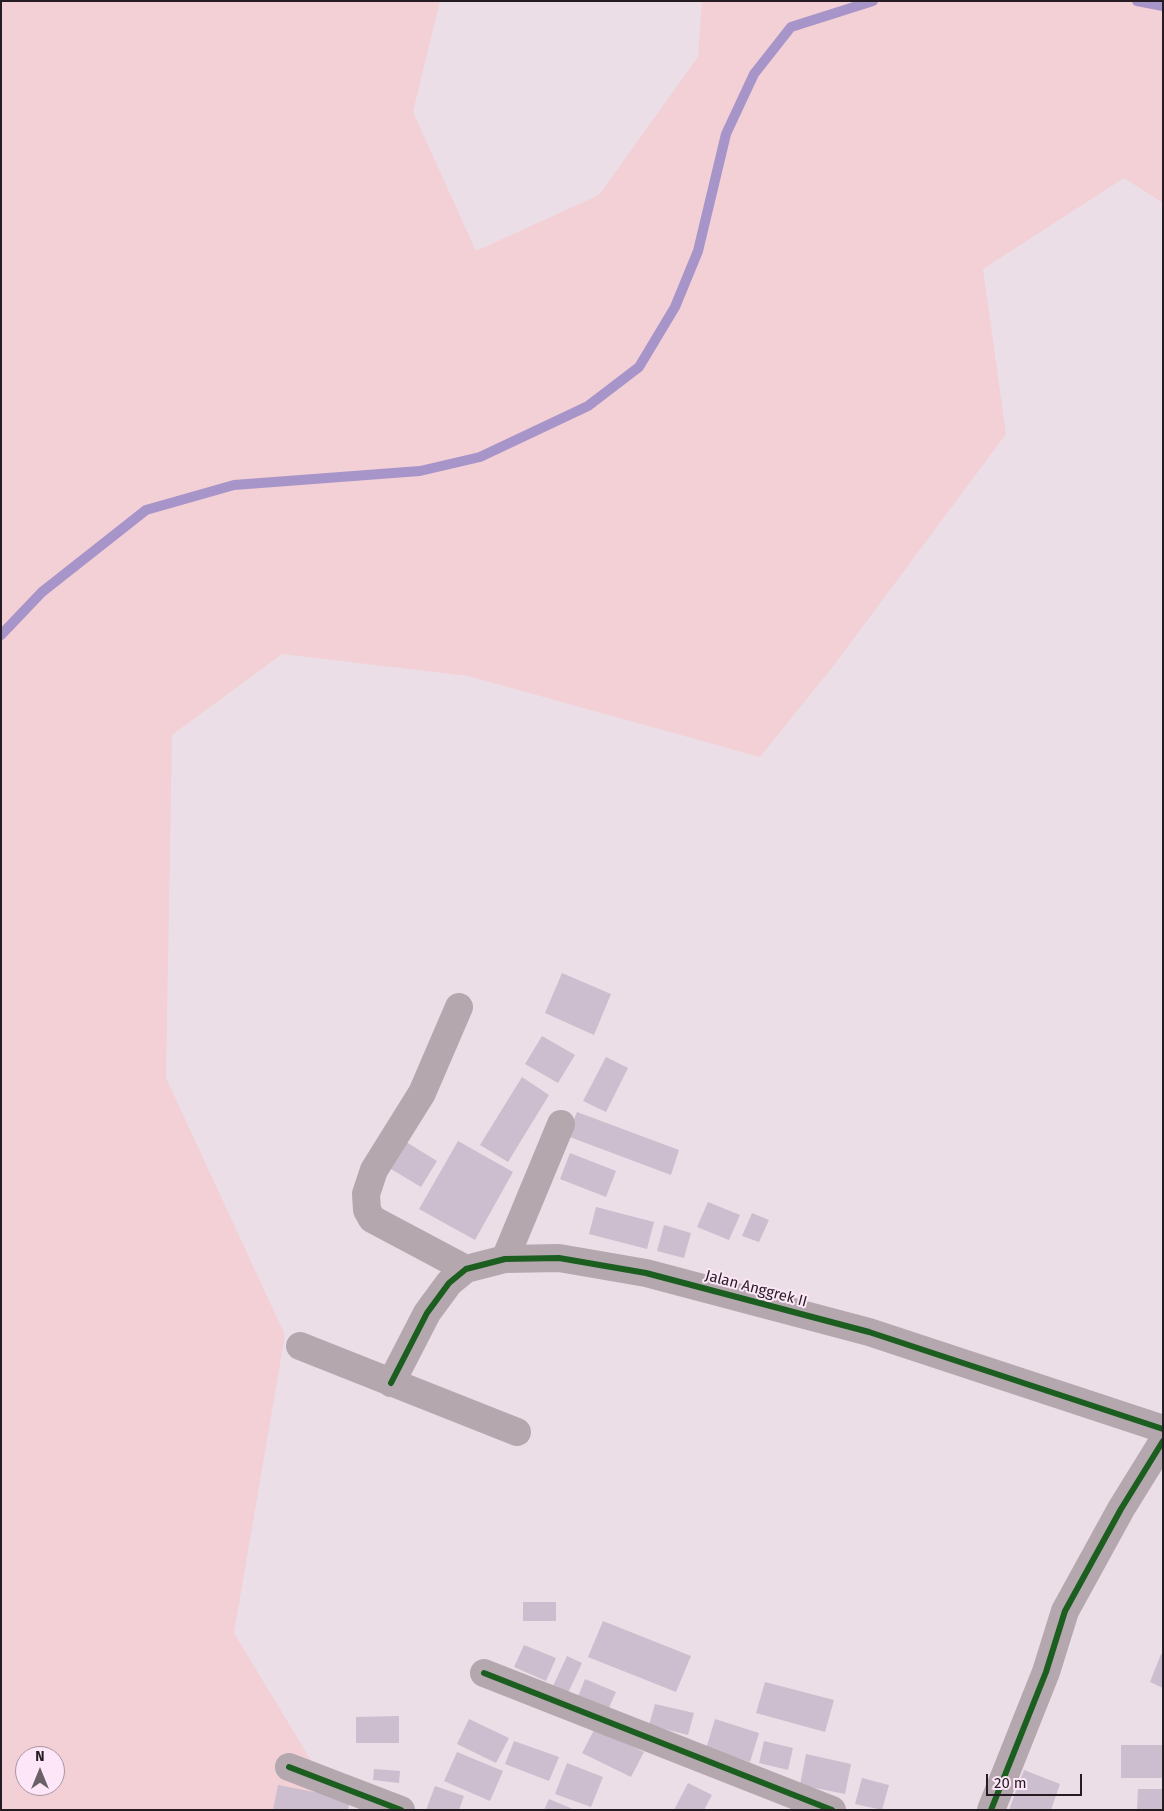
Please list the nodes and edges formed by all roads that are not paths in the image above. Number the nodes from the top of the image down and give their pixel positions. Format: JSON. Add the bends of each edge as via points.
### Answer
{"nodes":[{"id":1,"x":459,"y":1007,"type":"dead end"},
{"id":2,"x":561,"y":1124,"type":"dead end"},
{"id":3,"x":505,"y":1259,"type":"junction"},
{"id":4,"x":466,"y":1269,"type":"junction"},
{"id":5,"x":300,"y":1346,"type":"dead end"},
{"id":6,"x":392,"y":1383,"type":"junction"},
{"id":7,"x":1163,"y":1429,"type":"edge"},
{"id":8,"x":517,"y":1432,"type":"dead end"},
{"id":9,"x":1163,"y":1441,"type":"edge"},
{"id":10,"x":484,"y":1673,"type":"dead end"},
{"id":11,"x":289,"y":1767,"type":"dead end"},
{"id":12,"x":401,"y":1810,"type":"edge"},
{"id":13,"x":832,"y":1810,"type":"edge"},
{"id":14,"x":991,"y":1810,"type":"edge"}],
"edges":[{"from":1,"to":4,"type":"street","via":[[422,1093],[374,1170],[366,1194],[367,1210],[372,1219]]},
{"from":2,"to":3,"type":"street"},
{"from":3,"to":4,"type":"street","name":"Jalan Anggrek II"},
{"from":3,"to":7,"type":"street","name":"Jalan Anggrek II","via":[[559,1258],[646,1273],[869,1332]]},
{"from":4,"to":6,"type":"street","name":"Jalan Anggrek II","via":[[449,1283],[427,1313]]},
{"from":5,"to":6,"type":"street"},
{"from":6,"to":8,"type":"street"},
{"from":9,"to":14,"type":"street","via":[[1065,1611],[1046,1672]]},
{"from":10,"to":13,"type":"street"},
{"from":11,"to":12,"type":"street"}]}
